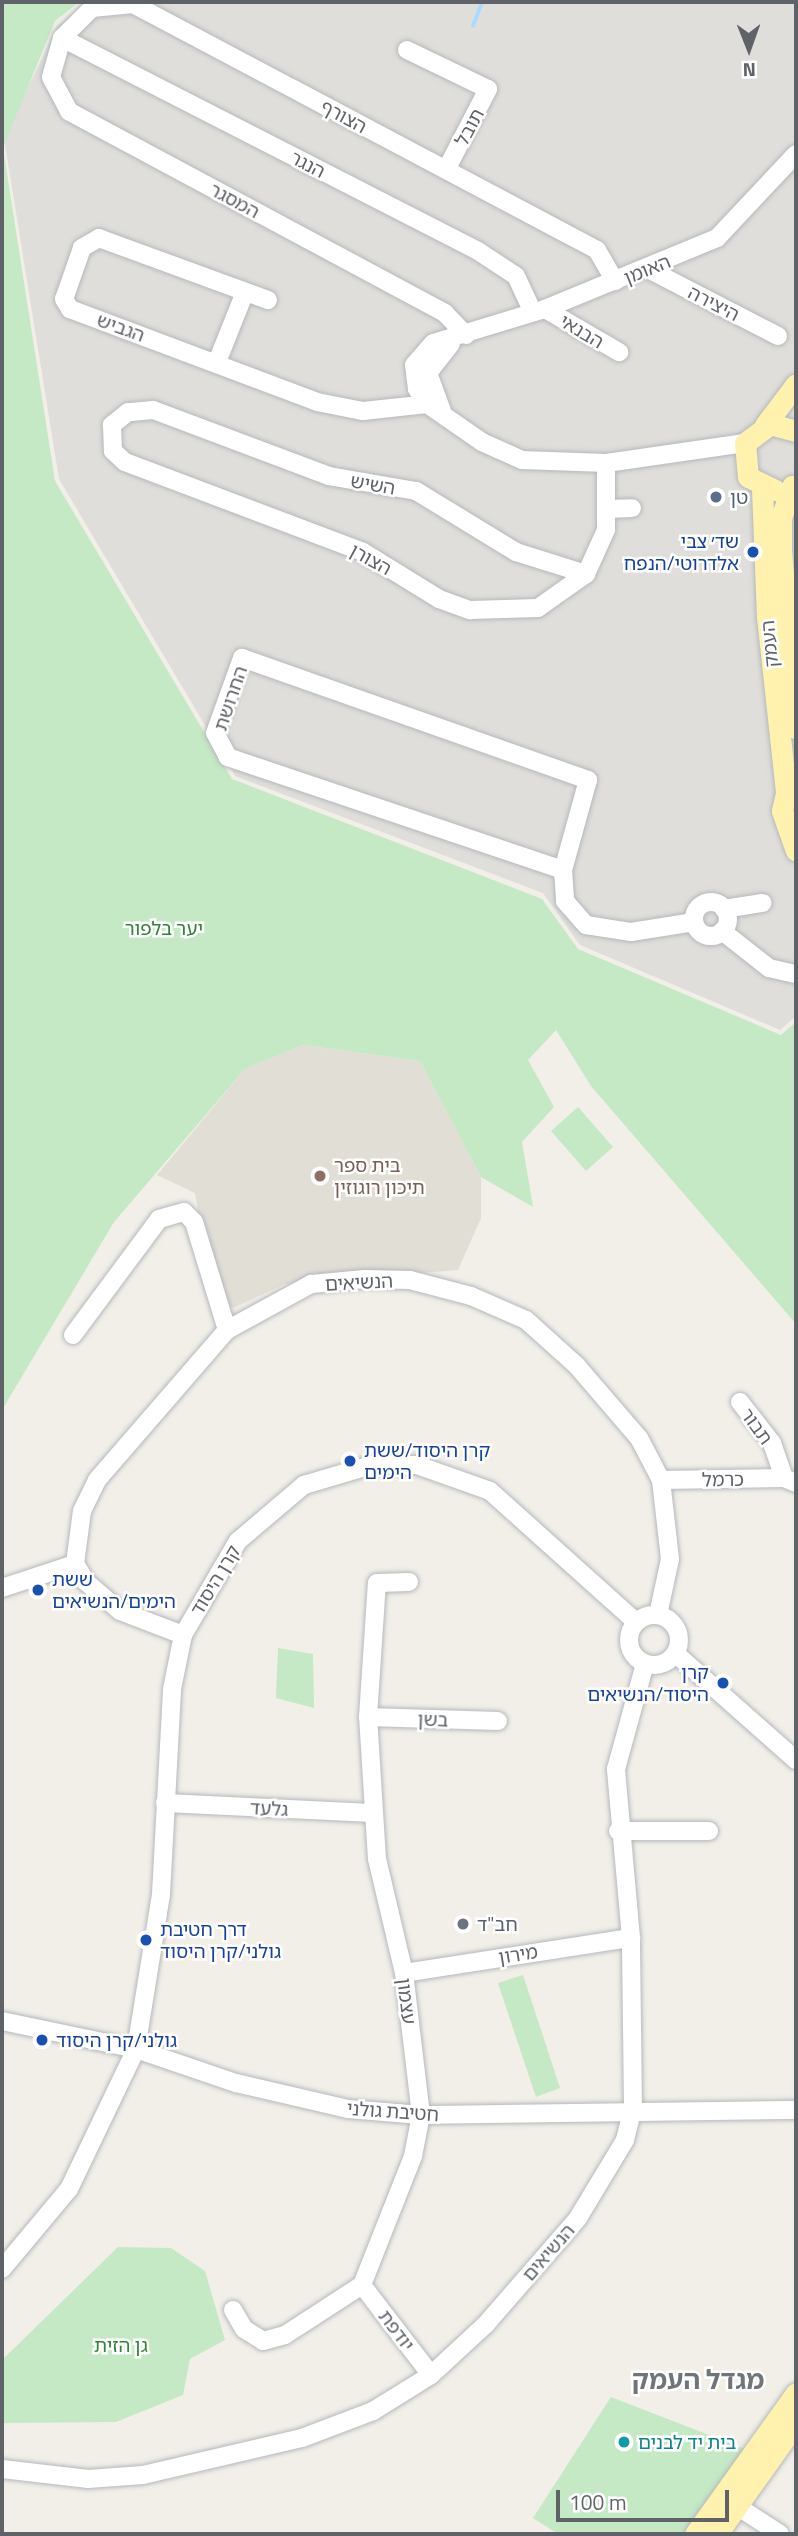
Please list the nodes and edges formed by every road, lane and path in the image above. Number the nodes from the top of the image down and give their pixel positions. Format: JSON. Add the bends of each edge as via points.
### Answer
{"nodes":[{"id":1,"x":62,"y":38,"type":"junction"},
{"id":2,"x":407,"y":50,"type":"dead end"},
{"id":3,"x":796,"y":153,"type":"edge"},
{"id":4,"x":446,"y":170,"type":"junction"},
{"id":5,"x":650,"y":270,"type":"junction"},
{"id":6,"x":615,"y":281,"type":"junction"},
{"id":7,"x":245,"y":292,"type":"junction"},
{"id":8,"x":268,"y":300,"type":"dead end"},
{"id":9,"x":539,"y":311,"type":"junction"},
{"id":10,"x":466,"y":335,"type":"junction"},
{"id":11,"x":778,"y":336,"type":"dead end"},
{"id":12,"x":619,"y":352,"type":"dead end"},
{"id":13,"x":217,"y":362,"type":"junction"},
{"id":14,"x":796,"y":384,"type":"edge"},
{"id":15,"x":427,"y":404,"type":"junction"},
{"id":16,"x":153,"y":410,"type":"joint"},
{"id":17,"x":444,"y":414,"type":"junction"},
{"id":18,"x":765,"y":425,"type":"junction"},
{"id":19,"x":796,"y":431,"type":"edge"},
{"id":20,"x":743,"y":452,"type":"junction"},
{"id":21,"x":606,"y":463,"type":"junction"},
{"id":22,"x":794,"y":484,"type":"edge"},
{"id":23,"x":762,"y":488,"type":"junction"},
{"id":24,"x":632,"y":508,"type":"dead end"},
{"id":25,"x":607,"y":509,"type":"junction"},
{"id":26,"x":586,"y":574,"type":"junction"},
{"id":27,"x":796,"y":728,"type":"edge"},
{"id":28,"x":791,"y":795,"type":"edge"},
{"id":29,"x":796,"y":851,"type":"edge"},
{"id":30,"x":563,"y":870,"type":"junction"},
{"id":31,"x":763,"y":903,"type":"dead end"},
{"id":32,"x":724,"y":909,"type":"junction"},
{"id":33,"x":694,"y":922,"type":"junction"},
{"id":34,"x":722,"y":931,"type":"junction"},
{"id":35,"x":796,"y":964,"type":"edge"},
{"id":36,"x":769,"y":968,"type":"junction"},
{"id":37,"x":796,"y":974,"type":"edge"},
{"id":38,"x":227,"y":1330,"type":"junction"},
{"id":39,"x":74,"y":1335,"type":"dead end"},
{"id":40,"x":740,"y":1402,"type":"dead end"},
{"id":41,"x":661,"y":1480,"type":"junction"},
{"id":42,"x":790,"y":1480,"type":"edge"},
{"id":43,"x":75,"y":1564,"type":"junction"},
{"id":44,"x":410,"y":1582,"type":"dead end"},
{"id":45,"x":2,"y":1588,"type":"edge"},
{"id":46,"x":658,"y":1615,"type":"junction"},
{"id":47,"x":636,"y":1622,"type":"junction"},
{"id":48,"x":183,"y":1635,"type":"junction"},
{"id":49,"x":676,"y":1654,"type":"junction"},
{"id":50,"x":645,"y":1664,"type":"junction"},
{"id":51,"x":368,"y":1717,"type":"junction"},
{"id":52,"x":498,"y":1721,"type":"dead end"},
{"id":53,"x":796,"y":1760,"type":"edge"},
{"id":54,"x":165,"y":1803,"type":"junction"},
{"id":55,"x":373,"y":1813,"type":"junction"},
{"id":56,"x":618,"y":1831,"type":"junction"},
{"id":57,"x":709,"y":1831,"type":"dead end"},
{"id":58,"x":631,"y":1938,"type":"junction"},
{"id":59,"x":404,"y":1973,"type":"junction"},
{"id":60,"x":2,"y":2021,"type":"edge"},
{"id":61,"x":136,"y":2049,"type":"junction"},
{"id":62,"x":633,"y":2108,"type":"junction"},
{"id":63,"x":796,"y":2110,"type":"edge"},
{"id":64,"x":421,"y":2115,"type":"junction"},
{"id":65,"x":2,"y":2269,"type":"edge"},
{"id":66,"x":362,"y":2285,"type":"junction"},
{"id":67,"x":233,"y":2311,"type":"dead end"},
{"id":68,"x":431,"y":2375,"type":"junction"},
{"id":69,"x":796,"y":2393,"type":"edge"},
{"id":70,"x":796,"y":2423,"type":"edge"},
{"id":71,"x":2,"y":2469,"type":"edge"},
{"id":72,"x":731,"y":2502,"type":"junction"},
{"id":73,"x":695,"y":2534,"type":"edge"},
{"id":74,"x":717,"y":2534,"type":"edge"},
{"id":75,"x":780,"y":2534,"type":"edge"}],
"edges":[{"from":1,"to":4,"type":"street","name":"הצורף","via":[[92,8],[133,4]]},
{"from":1,"to":9,"type":"street","name":"הנגר","via":[[478,251],[516,276]]},
{"from":1,"to":10,"type":"street","name":"המסגר","via":[[51,76],[69,111],[445,313]]},
{"from":2,"to":4,"type":"street","name":"תובל","via":[[488,89]]},
{"from":3,"to":5,"type":"street","name":"האומן","via":[[717,238]]},
{"from":4,"to":6,"type":"street","name":"הצורף","via":[[597,250]]},
{"from":5,"to":6,"type":"street","name":"האומן"},
{"from":5,"to":11,"type":"street","name":"היצירה"},
{"from":6,"to":9,"type":"street","name":"האומן"},
{"from":7,"to":8,"type":"street","name":"הגביש"},
{"from":7,"to":13,"type":"street"},
{"from":7,"to":13,"type":"street","name":"הגביש","via":[[99,238],[82,248],[64,299],[70,309]]},
{"from":9,"to":10,"type":"street","name":"האומן"},
{"from":9,"to":12,"type":"street","name":"הבנאי"},
{"from":10,"to":15,"type":"street","via":[[420,354],[413,377]]},
{"from":10,"to":17,"type":"street","via":[[439,351],[428,373]]},
{"from":13,"to":15,"type":"street","name":"הגביש","via":[[317,402],[363,411]]},
{"from":14,"to":18,"type":"main road"},
{"from":15,"to":17,"type":"street"},
{"from":16,"to":26,"type":"street","name":"השיש","via":[[329,477],[416,491],[516,552]]},
{"from":16,"to":26,"type":"street","name":"הצורן","via":[[128,412],[112,425],[113,451],[125,462],[363,552],[439,599],[470,610],[538,608]]},
{"from":17,"to":21,"type":"street","via":[[482,443],[522,460]]},
{"from":18,"to":19,"type":"main road"},
{"from":18,"to":20,"type":"main road"},
{"from":20,"to":21,"type":"street"},
{"from":20,"to":23,"type":"main road"},
{"from":21,"to":25,"type":"street","name":"הצורן"},
{"from":22,"to":23,"type":"main road"},
{"from":22,"to":27,"type":"main road","name":"העמק","via":[[781,518],[781,550]]},
{"from":23,"to":28,"type":"main road","name":"העמק","via":[[766,617]]},
{"from":24,"to":25,"type":"street"},
{"from":25,"to":26,"type":"street","name":"הצורן","via":[[599,553]]},
{"from":28,"to":29,"type":"main road","name":"העמק","via":[[783,818]]},
{"from":30,"to":30,"type":"street","name":"החרושת","via":[[228,757],[215,733],[242,658],[589,780]]},
{"from":30,"to":33,"type":"street","name":"החרושת","via":[[565,901],[586,925],[631,932]]},
{"from":31,"to":32,"type":"street"},
{"from":32,"to":33,"type":"street","via":[[704,904]]},
{"from":32,"to":34,"type":"street"},
{"from":33,"to":34,"type":"street","via":[[703,934]]},
{"from":34,"to":36,"type":"street"},
{"from":35,"to":36,"type":"street"},
{"from":36,"to":37,"type":"street"},
{"from":38,"to":39,"type":"street","via":[[194,1222],[184,1212],[159,1219]]},
{"from":38,"to":41,"type":"street","name":"הנשיאים","via":[[311,1284],[410,1280],[471,1296],[526,1320],[577,1366],[639,1438]]},
{"from":38,"to":43,"type":"street","name":"הנשיאים","via":[[97,1480],[82,1511]]},
{"from":40,"to":42,"type":"street","name":"תבור","via":[[766,1432]]},
{"from":41,"to":42,"type":"street","name":"כרמל"},
{"from":41,"to":46,"type":"street","name":"הנשיאים","via":[[670,1559]]},
{"from":43,"to":45,"type":"street"},
{"from":43,"to":48,"type":"street","via":[[86,1582],[120,1611]]},
{"from":44,"to":51,"type":"street","name":"עצמון","via":[[377,1583]]},
{"from":46,"to":47,"type":"street"},
{"from":46,"to":49,"type":"street","via":[[679,1633]]},
{"from":47,"to":48,"type":"street","name":"קרן היסוד","via":[[490,1491],[417,1465],[372,1465],[304,1485],[267,1513],[238,1541]]},
{"from":47,"to":50,"type":"street","via":[[629,1646]]},
{"from":48,"to":54,"type":"street","name":"קרן היסוד","via":[[172,1689]]},
{"from":49,"to":50,"type":"street","via":[[665,1663]]},
{"from":49,"to":53,"type":"street"},
{"from":50,"to":56,"type":"street","name":"הנשיאים","via":[[616,1769]]},
{"from":51,"to":52,"type":"street","name":"בשן"},
{"from":51,"to":55,"type":"street","name":"עצמון"},
{"from":54,"to":55,"type":"street","name":"גלעד"},
{"from":54,"to":61,"type":"street","name":"קרן היסוד","via":[[161,1894]]},
{"from":55,"to":59,"type":"street","name":"עצמון"},
{"from":56,"to":57,"type":"street"},
{"from":56,"to":58,"type":"street","name":"הנשיאים"},
{"from":58,"to":59,"type":"street","name":"מירון"},
{"from":58,"to":62,"type":"street","name":"הנשיאים"},
{"from":59,"to":64,"type":"street","name":"עצמון"},
{"from":60,"to":61,"type":"street","name":"חטיבת גולני"},
{"from":61,"to":64,"type":"street","name":"חטיבת גולני","via":[[287,2096]]},
{"from":61,"to":65,"type":"street","name":"קרן היסוד","via":[[69,2189]]},
{"from":62,"to":63,"type":"street","name":"חטיבת גולני"},
{"from":62,"to":64,"type":"street","name":"חטיבת גולני"},
{"from":62,"to":68,"type":"street","name":"הנשיאים","via":[[625,2140],[578,2218],[486,2324]]},
{"from":64,"to":66,"type":"street","name":"עצמון","via":[[413,2156]]},
{"from":66,"to":67,"type":"street","via":[[285,2335],[263,2341],[244,2329]]},
{"from":66,"to":68,"type":"street","name":"יודפת"},
{"from":68,"to":71,"type":"street","name":"הנשיאים","via":[[373,2411],[216,2462],[88,2479]]},
{"from":69,"to":72,"type":"main road"},
{"from":70,"to":72,"type":"main road"},
{"from":72,"to":73,"type":"main road"},
{"from":72,"to":74,"type":"main road"},
{"from":72,"to":75,"type":"street"}]}
